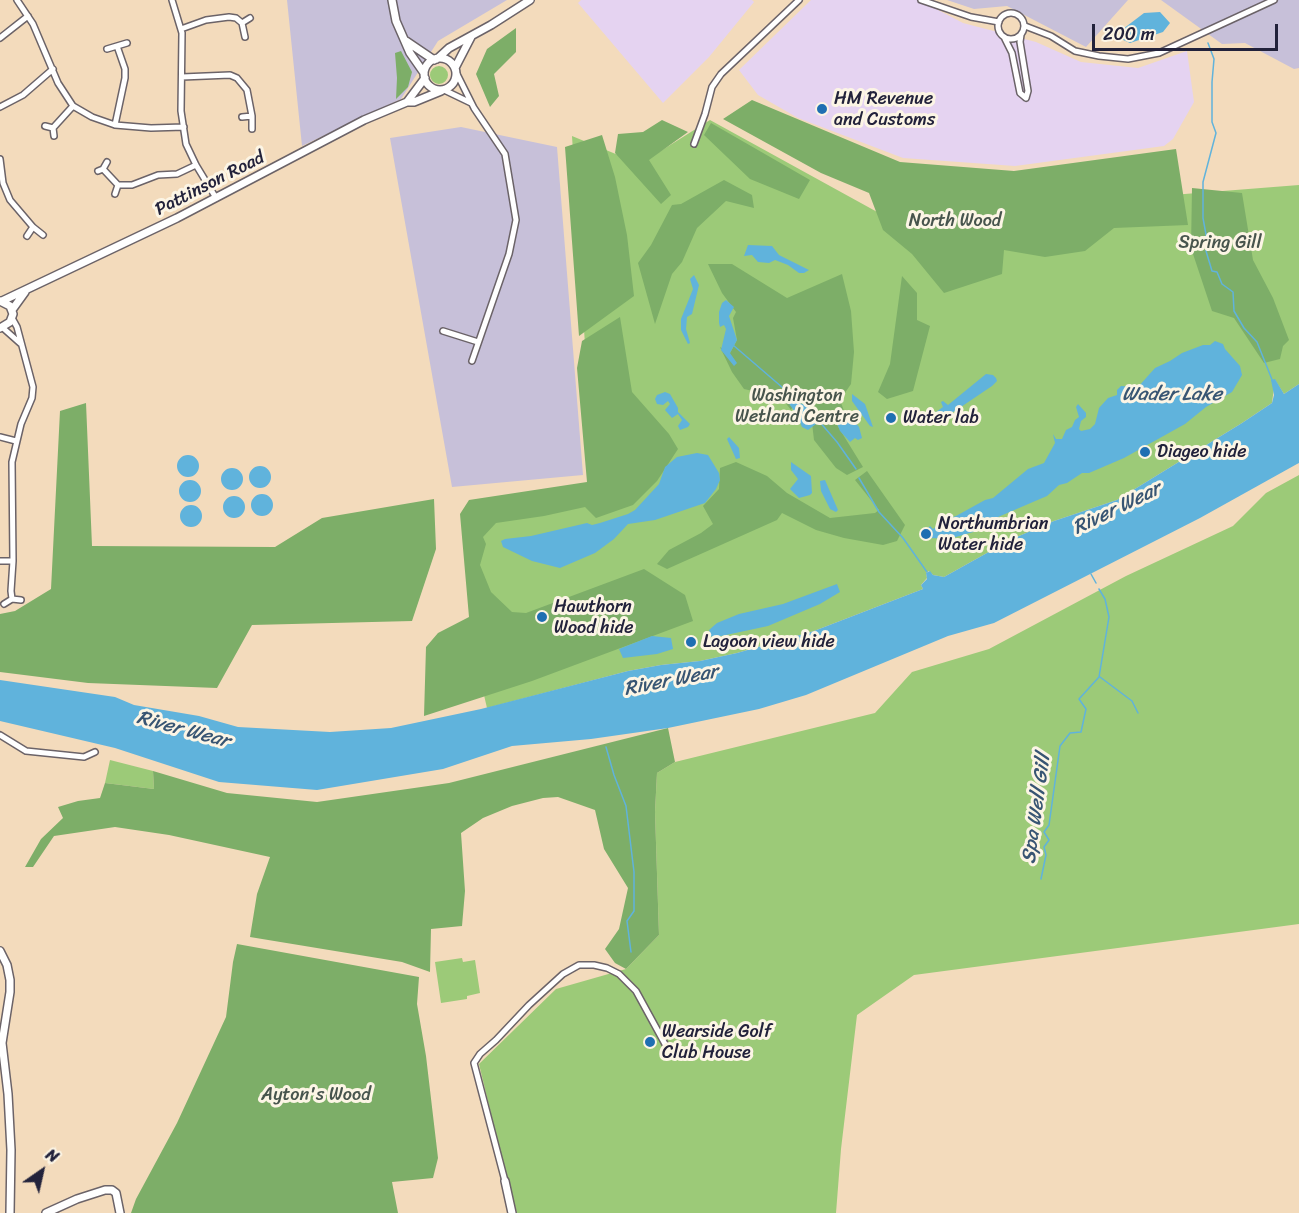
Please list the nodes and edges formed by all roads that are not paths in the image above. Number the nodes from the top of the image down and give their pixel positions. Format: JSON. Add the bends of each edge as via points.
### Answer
{"nodes":[{"id":1,"x":17,"y":0,"type":"edge"},
{"id":2,"x":171,"y":0,"type":"edge"},
{"id":3,"x":392,"y":0,"type":"edge"},
{"id":4,"x":530,"y":0,"type":"edge"},
{"id":5,"x":799,"y":0,"type":"edge"},
{"id":6,"x":921,"y":0,"type":"edge"},
{"id":7,"x":1274,"y":0,"type":"edge"},
{"id":8,"x":28,"y":16,"type":"junction"},
{"id":9,"x":250,"y":18,"type":"dead end"},
{"id":10,"x":999,"y":22,"type":"junction"},
{"id":11,"x":242,"y":23,"type":"junction"},
{"id":12,"x":1025,"y":26,"type":"junction"},
{"id":13,"x":181,"y":29,"type":"junction"},
{"id":14,"x":1022,"y":35,"type":"junction"},
{"id":15,"x":244,"y":37,"type":"dead end"},
{"id":16,"x":471,"y":37,"type":"junction"},
{"id":17,"x":0,"y":38,"type":"edge"},
{"id":18,"x":1005,"y":38,"type":"junction"},
{"id":19,"x":404,"y":39,"type":"junction"},
{"id":20,"x":127,"y":43,"type":"dead end"},
{"id":21,"x":117,"y":46,"type":"junction"},
{"id":22,"x":107,"y":49,"type":"dead end"},
{"id":23,"x":436,"y":59,"type":"junction"},
{"id":24,"x":53,"y":69,"type":"junction"},
{"id":25,"x":456,"y":71,"type":"junction"},
{"id":26,"x":425,"y":76,"type":"junction"},
{"id":27,"x":182,"y":77,"type":"junction"},
{"id":28,"x":443,"y":90,"type":"junction"},
{"id":29,"x":407,"y":102,"type":"junction"},
{"id":30,"x":472,"y":103,"type":"junction"},
{"id":31,"x":73,"y":106,"type":"junction"},
{"id":32,"x":0,"y":107,"type":"edge"},
{"id":33,"x":252,"y":116,"type":"junction"},
{"id":34,"x":242,"y":117,"type":"dead end"},
{"id":35,"x":115,"y":125,"type":"junction"},
{"id":36,"x":45,"y":126,"type":"dead end"},
{"id":37,"x":184,"y":127,"type":"junction"},
{"id":38,"x":53,"y":128,"type":"junction"},
{"id":39,"x":252,"y":129,"type":"dead end"},
{"id":40,"x":54,"y":136,"type":"dead end"},
{"id":41,"x":694,"y":144,"type":"dead end"},
{"id":42,"x":0,"y":159,"type":"edge"},
{"id":43,"x":107,"y":162,"type":"dead end"},
{"id":44,"x":196,"y":165,"type":"junction"},
{"id":45,"x":118,"y":185,"type":"junction"},
{"id":46,"x":115,"y":194,"type":"dead end"},
{"id":47,"x":216,"y":198,"type":"junction"},
{"id":48,"x":33,"y":227,"type":"junction"},
{"id":49,"x":43,"y":235,"type":"dead end"},
{"id":50,"x":27,"y":236,"type":"dead end"},
{"id":51,"x":25,"y":292,"type":"junction"},
{"id":52,"x":1,"y":301,"type":"edge"},
{"id":53,"x":12,"y":314,"type":"junction"},
{"id":54,"x":2,"y":328,"type":"edge"},
{"id":55,"x":443,"y":331,"type":"dead end"},
{"id":56,"x":478,"y":342,"type":"junction"},
{"id":57,"x":23,"y":345,"type":"junction"},
{"id":58,"x":472,"y":361,"type":"dead end"},
{"id":59,"x":0,"y":437,"type":"edge"},
{"id":60,"x":16,"y":441,"type":"junction"},
{"id":61,"x":0,"y":561,"type":"edge"},
{"id":62,"x":13,"y":561,"type":"junction"},
{"id":63,"x":12,"y":599,"type":"junction"},
{"id":64,"x":21,"y":600,"type":"dead end"},
{"id":65,"x":4,"y":604,"type":"dead end"},
{"id":66,"x":0,"y":735,"type":"edge"},
{"id":67,"x":95,"y":752,"type":"dead end"},
{"id":68,"x":0,"y":951,"type":"edge"},
{"id":69,"x":665,"y":1044,"type":"dead end"},
{"id":70,"x":505,"y":1181,"type":"joint"},
{"id":71,"x":10,"y":1213,"type":"edge"},
{"id":72,"x":46,"y":1213,"type":"edge"},
{"id":73,"x":120,"y":1213,"type":"edge"},
{"id":74,"x":512,"y":1213,"type":"edge"}],
"edges":[{"from":1,"to":8,"type":"street"},
{"from":2,"to":13,"type":"street"},
{"from":3,"to":19,"type":"street"},
{"from":4,"to":16,"type":"street"},
{"from":5,"to":41,"type":"street","via":[[721,74],[712,87]]},
{"from":6,"to":10,"type":"street"},
{"from":7,"to":12,"type":"street","via":[[1159,53],[1128,59],[1075,51]]},
{"from":8,"to":17,"type":"street"},
{"from":8,"to":24,"type":"street"},
{"from":9,"to":11,"type":"street"},
{"from":10,"to":12,"type":"street","via":[[1007,14],[1015,14]]},
{"from":10,"to":18,"type":"street","via":[[998,30]]},
{"from":11,"to":13,"type":"street","via":[[229,17]]},
{"from":11,"to":15,"type":"street"},
{"from":12,"to":14,"type":"street"},
{"from":13,"to":27,"type":"street"},
{"from":14,"to":18,"type":"street"},
{"from":14,"to":18,"type":"street","via":[[1026,98],[1020,93]]},
{"from":16,"to":23,"type":"street"},
{"from":16,"to":25,"type":"street"},
{"from":19,"to":23,"type":"street"},
{"from":19,"to":26,"type":"street"},
{"from":20,"to":21,"type":"street"},
{"from":21,"to":22,"type":"street"},
{"from":21,"to":35,"type":"street","via":[[125,78]]},
{"from":23,"to":25,"type":"street","via":[[448,60]]},
{"from":23,"to":26,"type":"street","via":[[427,65]]},
{"from":24,"to":31,"type":"street"},
{"from":24,"to":32,"type":"street","via":[[23,95]]},
{"from":25,"to":28,"type":"street","via":[[453,85]]},
{"from":25,"to":30,"type":"street"},
{"from":26,"to":28,"type":"street","via":[[431,87]]},
{"from":26,"to":29,"type":"street"},
{"from":27,"to":33,"type":"street","via":[[237,78],[247,90]]},
{"from":27,"to":37,"type":"street"},
{"from":28,"to":29,"type":"street","name":"Pattinson Road"},
{"from":28,"to":30,"type":"street"},
{"from":29,"to":47,"type":"street","name":"Pattinson Road","via":[[364,120]]},
{"from":30,"to":56,"type":"street","via":[[506,154],[516,220],[509,254]]},
{"from":31,"to":35,"type":"street"},
{"from":31,"to":38,"type":"street"},
{"from":33,"to":34,"type":"street"},
{"from":33,"to":39,"type":"street"},
{"from":35,"to":37,"type":"street"},
{"from":36,"to":38,"type":"street"},
{"from":37,"to":44,"type":"street","via":[[186,144]]},
{"from":38,"to":40,"type":"street"},
{"from":42,"to":48,"type":"street","via":[[10,200]]},
{"from":43,"to":45,"type":"street","via":[[101,170]]},
{"from":44,"to":45,"type":"street","via":[[177,174]]},
{"from":44,"to":47,"type":"street"},
{"from":45,"to":46,"type":"street"},
{"from":47,"to":51,"type":"street","name":"Pattinson Road"},
{"from":48,"to":49,"type":"street"},
{"from":48,"to":50,"type":"street"},
{"from":51,"to":52,"type":"street","name":"Pattinson Road"},
{"from":51,"to":53,"type":"street","name":"Pattinson Road"},
{"from":52,"to":53,"type":"street"},
{"from":53,"to":54,"type":"street","name":"Pattinson Road"},
{"from":53,"to":57,"type":"street"},
{"from":54,"to":57,"type":"street"},
{"from":55,"to":56,"type":"street"},
{"from":56,"to":58,"type":"street"},
{"from":57,"to":60,"type":"street","via":[[33,387]]},
{"from":59,"to":60,"type":"street"},
{"from":60,"to":62,"type":"street","via":[[12,462]]},
{"from":61,"to":62,"type":"street"},
{"from":62,"to":63,"type":"street"},
{"from":63,"to":64,"type":"street"},
{"from":63,"to":65,"type":"street"},
{"from":66,"to":67,"type":"street","via":[[26,751],[84,757]]},
{"from":68,"to":71,"type":"street","via":[[10,980],[2,1042],[11,1150]]},
{"from":69,"to":70,"type":"street","via":[[636,991],[619,974],[594,965],[579,965],[563,974],[474,1063]]},
{"from":70,"to":74,"type":"street"},
{"from":72,"to":73,"type":"street","via":[[77,1199],[112,1190]]}]}
